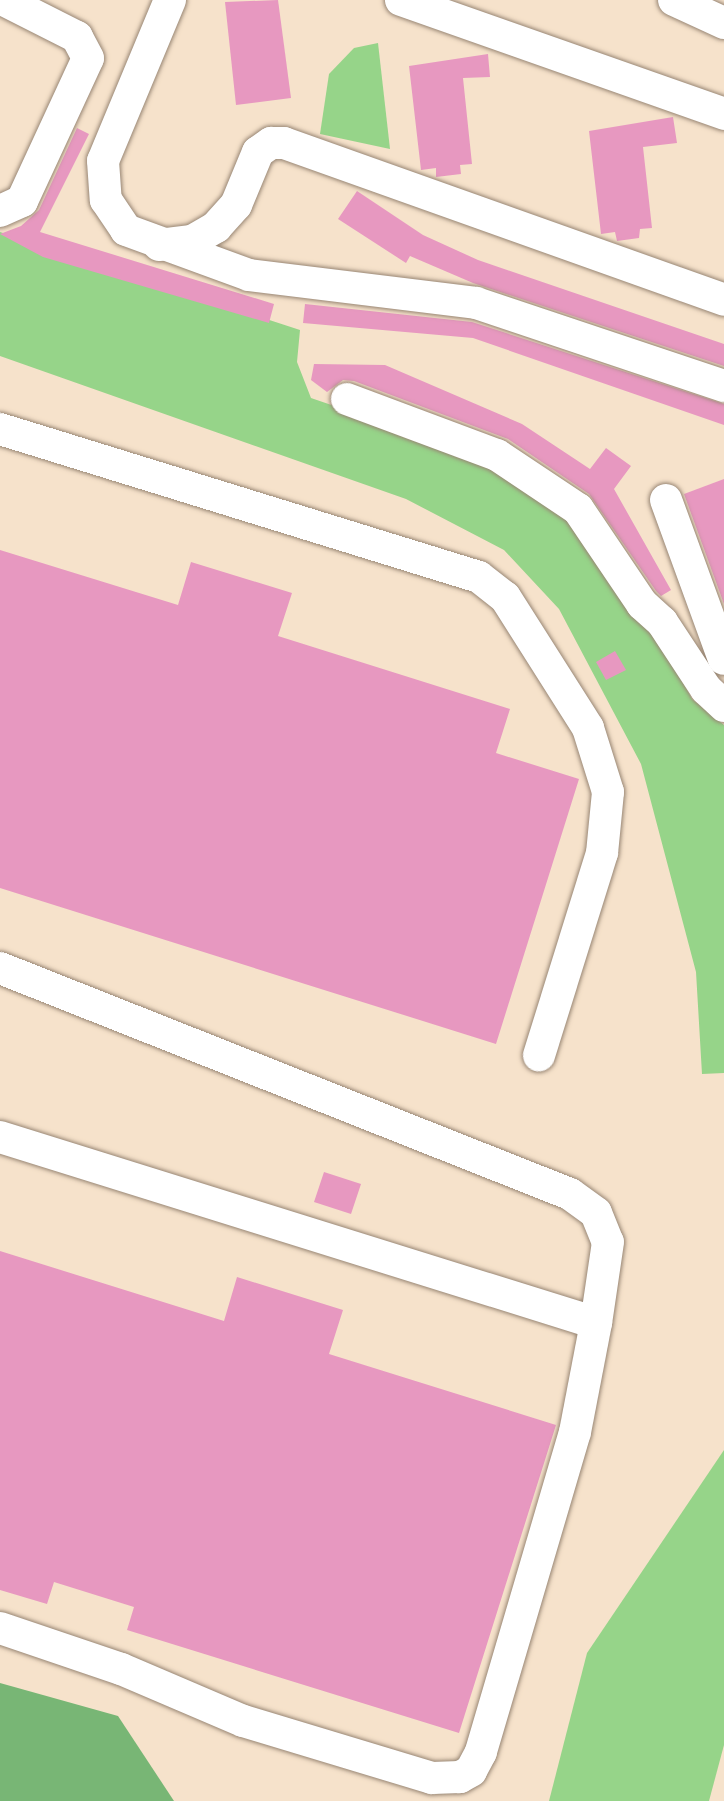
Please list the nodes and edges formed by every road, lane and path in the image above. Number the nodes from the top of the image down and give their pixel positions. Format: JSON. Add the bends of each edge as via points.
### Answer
{"nodes":[{"id":1,"x":4,"y":0,"type":"edge"},
{"id":2,"x":170,"y":0,"type":"edge"},
{"id":3,"x":401,"y":0,"type":"edge"},
{"id":4,"x":674,"y":0,"type":"edge"},
{"id":5,"x":724,"y":23,"type":"edge"},
{"id":6,"x":724,"y":114,"type":"edge"},
{"id":7,"x":0,"y":211,"type":"edge"},
{"id":8,"x":157,"y":245,"type":"junction"},
{"id":9,"x":724,"y":300,"type":"edge"},
{"id":10,"x":724,"y":386,"type":"edge"},
{"id":11,"x":347,"y":399,"type":"dead end"},
{"id":12,"x":0,"y":429,"type":"edge"},
{"id":13,"x":666,"y":500,"type":"dead end"},
{"id":14,"x":724,"y":659,"type":"edge"},
{"id":15,"x":724,"y":706,"type":"edge"},
{"id":16,"x":0,"y":968,"type":"edge"},
{"id":17,"x":539,"y":1055,"type":"dead end"},
{"id":18,"x":0,"y":1137,"type":"edge"},
{"id":19,"x":596,"y":1323,"type":"junction"},
{"id":20,"x":0,"y":1628,"type":"edge"}],
"edges":[{"from":1,"to":7,"type":"street","via":[[77,37],[88,58],[22,201]]},
{"from":2,"to":8,"type":"street","via":[[106,147],[102,182],[106,200],[126,230]]},
{"from":3,"to":6,"type":"street"},
{"from":4,"to":5,"type":"street"},
{"from":8,"to":9,"type":"street","via":[[192,241],[216,227],[236,205],[258,152],[271,143],[284,143]]},
{"from":8,"to":10,"type":"street","via":[[249,275],[476,303]]},
{"from":11,"to":15,"type":"street","via":[[497,455],[578,509],[642,604],[662,622],[706,689]]},
{"from":12,"to":17,"type":"street","via":[[479,577],[505,597],[588,728],[608,792],[602,853]]},
{"from":13,"to":14,"type":"street"},
{"from":16,"to":19,"type":"street","via":[[570,1194],[596,1213],[608,1242]]},
{"from":18,"to":19,"type":"street"},
{"from":19,"to":20,"type":"street","via":[[575,1432],[471,1771],[448,1780],[432,1778],[296,1737]]}]}
